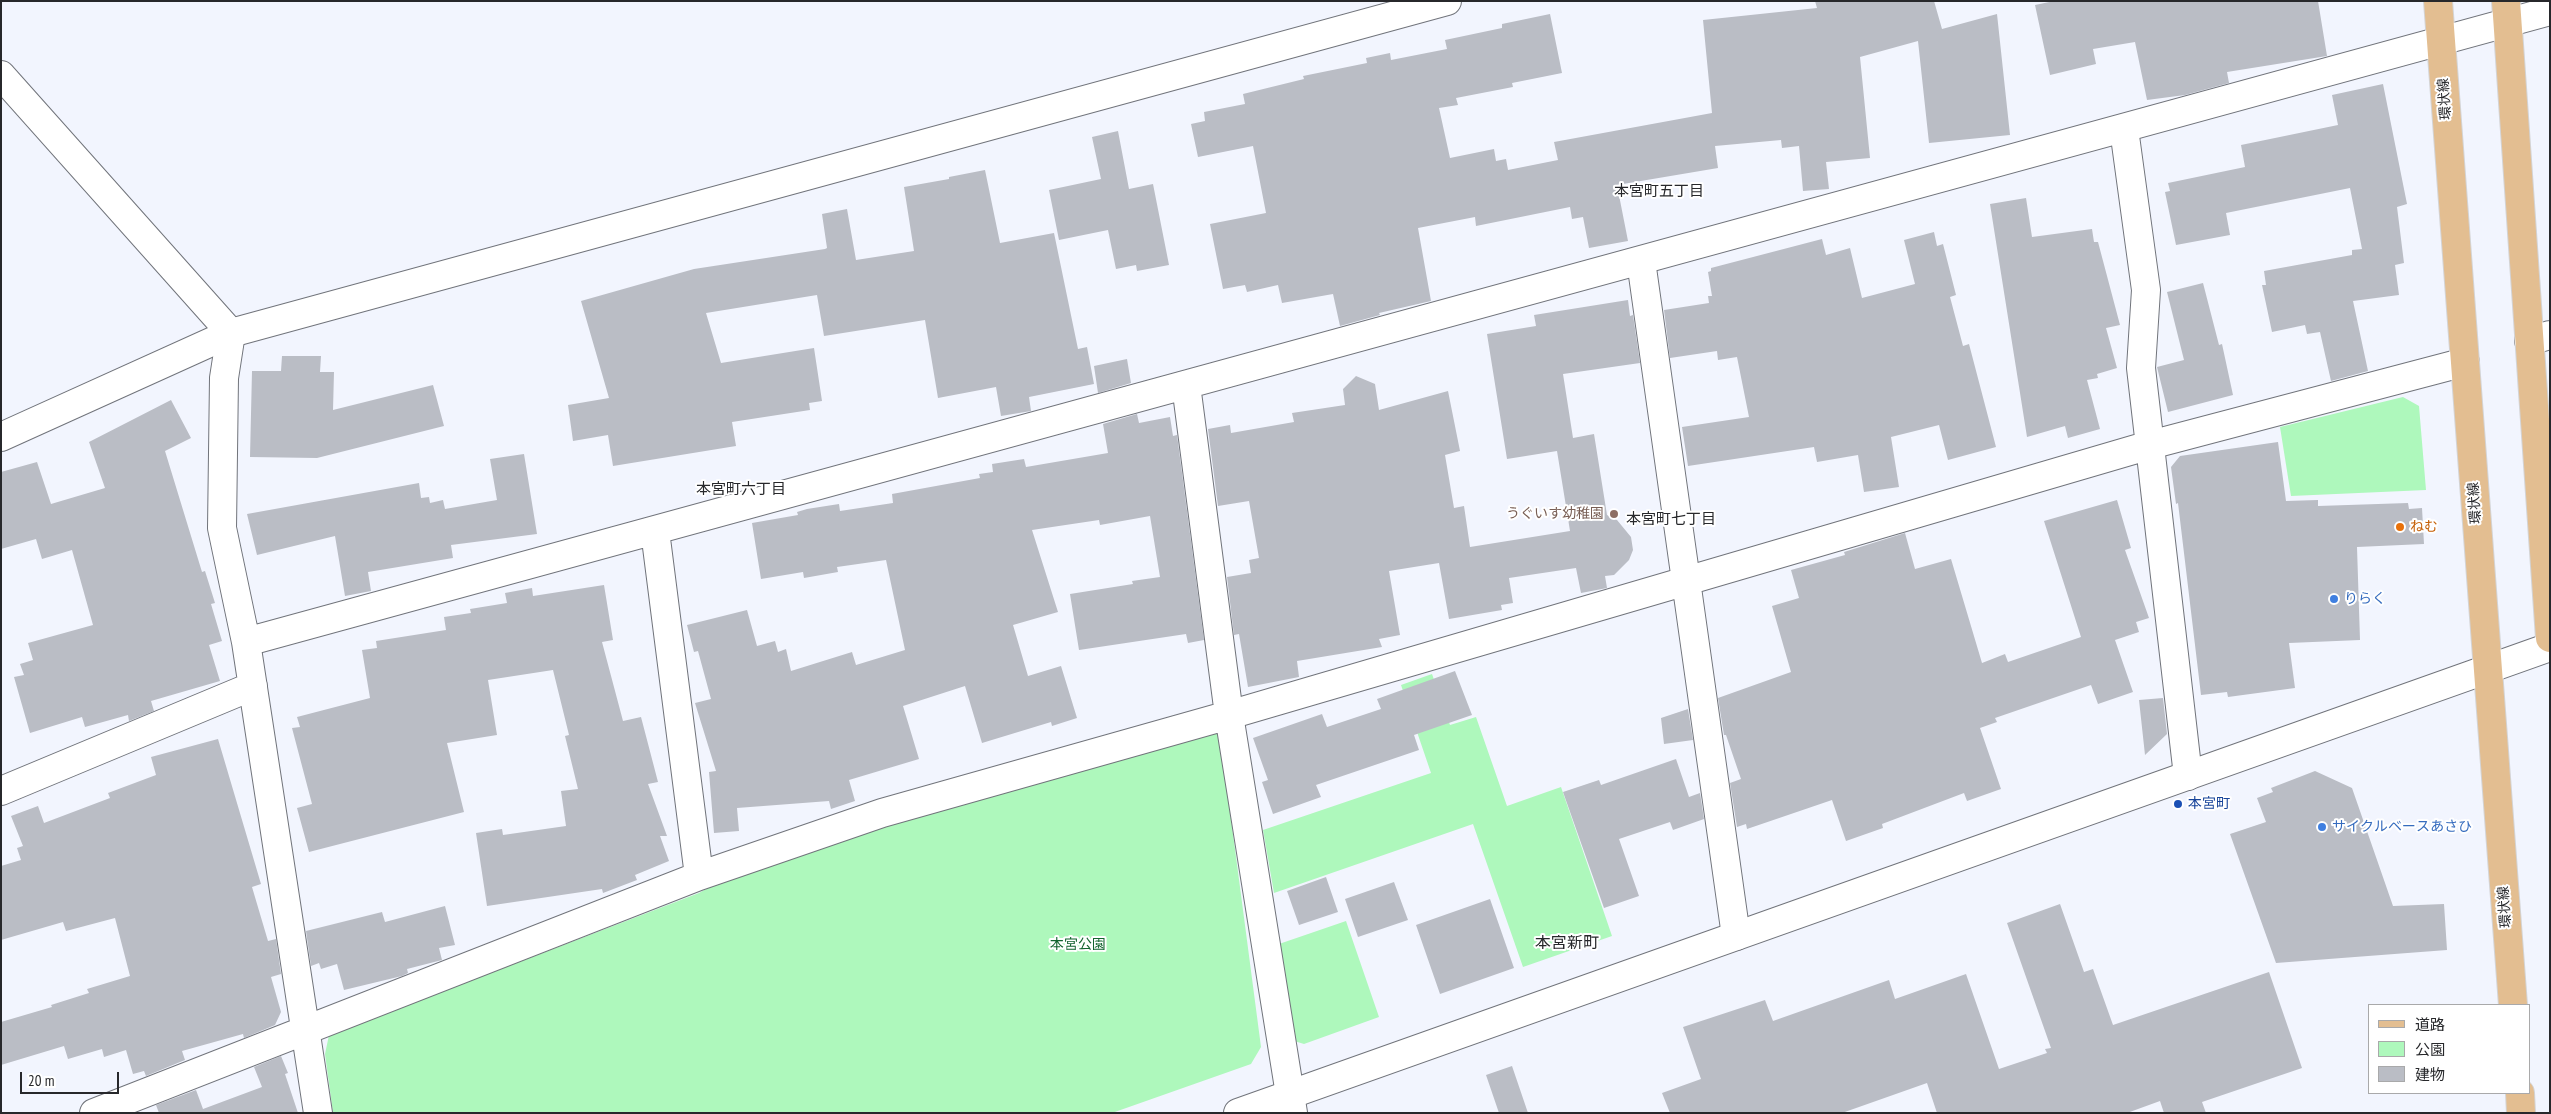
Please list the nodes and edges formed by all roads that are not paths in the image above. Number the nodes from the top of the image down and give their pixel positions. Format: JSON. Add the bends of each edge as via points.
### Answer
{"nodes":[{"id":1,"x":1447,"y":1,"type":"edge"},
{"id":2,"x":2438,"y":1,"type":"edge"},
{"id":3,"x":2550,"y":11,"type":"edge"},
{"id":4,"x":2507,"y":12,"type":"edge"},
{"id":5,"x":2441,"y":42,"type":"junction"},
{"id":6,"x":1,"y":75,"type":"edge"},
{"id":7,"x":2124,"y":129,"type":"junction"},
{"id":8,"x":1641,"y":261,"type":"junction"},
{"id":9,"x":231,"y":333,"type":"junction"},
{"id":10,"x":2540,"y":338,"type":"edge"},
{"id":11,"x":2465,"y":362,"type":"junction"},
{"id":12,"x":1186,"y":385,"type":"junction"},
{"id":13,"x":1,"y":437,"type":"edge"},
{"id":14,"x":2150,"y":445,"type":"junction"},
{"id":15,"x":655,"y":531,"type":"junction"},
{"id":16,"x":1686,"y":580,"type":"junction"},
{"id":17,"x":2550,"y":638,"type":"edge"},
{"id":18,"x":246,"y":642,"type":"junction"},
{"id":19,"x":2550,"y":647,"type":"edge"},
{"id":20,"x":2487,"y":669,"type":"junction"},
{"id":21,"x":252,"y":686,"type":"junction"},
{"id":22,"x":1229,"y":715,"type":"junction"},
{"id":23,"x":2188,"y":776,"type":"junction"},
{"id":24,"x":1,"y":791,"type":"edge"},
{"id":25,"x":699,"y":876,"type":"junction"},
{"id":26,"x":1736,"y":936,"type":"junction"},
{"id":27,"x":2513,"y":1004,"type":"edge"},
{"id":28,"x":306,"y":1032,"type":"junction"},
{"id":29,"x":2520,"y":1094,"type":"edge"},
{"id":30,"x":1292,"y":1103,"type":"edge"},
{"id":31,"x":94,"y":1113,"type":"edge"},
{"id":32,"x":318,"y":1113,"type":"edge"},
{"id":33,"x":1238,"y":1113,"type":"edge"},
{"id":34,"x":2521,"y":1113,"type":"edge"}],
"edges":[{"from":1,"to":9,"type":"street"},
{"from":2,"to":5,"type":"main road","name":"環状線"},
{"from":3,"to":4,"type":"street"},
{"from":4,"to":5,"type":"street"},
{"from":4,"to":10,"type":"main road"},
{"from":5,"to":7,"type":"street"},
{"from":5,"to":11,"type":"main road","name":"環状線"},
{"from":6,"to":9,"type":"street"},
{"from":7,"to":8,"type":"street"},
{"from":7,"to":14,"type":"street","via":[[2146,290],[2141,368]]},
{"from":8,"to":12,"type":"street"},
{"from":8,"to":16,"type":"street"},
{"from":9,"to":13,"type":"street"},
{"from":9,"to":18,"type":"street","via":[[224,378],[222,528]]},
{"from":10,"to":17,"type":"main road"},
{"from":11,"to":14,"type":"street"},
{"from":11,"to":20,"type":"main road","name":"環状線"},
{"from":12,"to":15,"type":"street"},
{"from":12,"to":22,"type":"street"},
{"from":14,"to":16,"type":"street"},
{"from":14,"to":23,"type":"street"},
{"from":15,"to":18,"type":"street"},
{"from":15,"to":25,"type":"street"},
{"from":16,"to":22,"type":"street"},
{"from":16,"to":26,"type":"street"},
{"from":18,"to":21,"type":"street"},
{"from":19,"to":20,"type":"street"},
{"from":20,"to":23,"type":"street"},
{"from":20,"to":27,"type":"main road","name":"環状線"},
{"from":21,"to":24,"type":"street"},
{"from":21,"to":28,"type":"street"},
{"from":22,"to":25,"type":"street","via":[[882,813]]},
{"from":22,"to":30,"type":"street"},
{"from":23,"to":26,"type":"street"},
{"from":25,"to":28,"type":"street"},
{"from":26,"to":30,"type":"street"},
{"from":28,"to":31,"type":"street"},
{"from":28,"to":32,"type":"street"},
{"from":29,"to":34,"type":"main road"},
{"from":30,"to":33,"type":"street"}]}
